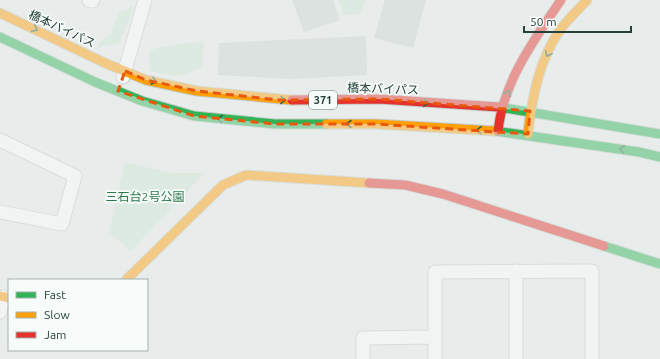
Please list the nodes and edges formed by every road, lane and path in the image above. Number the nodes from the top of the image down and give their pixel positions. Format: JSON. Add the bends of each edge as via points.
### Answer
{"nodes":[{"id":1,"x":89,"y":0,"type":"edge"},
{"id":2,"x":93,"y":0,"type":"edge"},
{"id":3,"x":145,"y":0,"type":"edge"},
{"id":4,"x":561,"y":0,"type":"edge"},
{"id":5,"x":587,"y":0,"type":"edge"},
{"id":6,"x":0,"y":13,"type":"edge"},
{"id":7,"x":0,"y":37,"type":"edge"},
{"id":8,"x":125,"y":71,"type":"junction"},
{"id":9,"x":118,"y":91,"type":"junction"},
{"id":10,"x":501,"y":107,"type":"junction"},
{"id":11,"x":530,"y":111,"type":"junction"},
{"id":12,"x":498,"y":131,"type":"junction"},
{"id":13,"x":528,"y":134,"type":"junction"},
{"id":14,"x":660,"y":134,"type":"edge"},
{"id":15,"x":0,"y":140,"type":"edge"},
{"id":16,"x":660,"y":157,"type":"edge"},
{"id":17,"x":0,"y":212,"type":"edge"},
{"id":18,"x":660,"y":264,"type":"edge"},
{"id":19,"x":516,"y":271,"type":"junction"},
{"id":20,"x":127,"y":279,"type":"edge"},
{"id":21,"x":4,"y":297,"type":"edge"},
{"id":22,"x":0,"y":312,"type":"edge"},
{"id":23,"x":435,"y":337,"type":"junction"},
{"id":24,"x":363,"y":359,"type":"edge"},
{"id":25,"x":435,"y":359,"type":"edge"},
{"id":26,"x":516,"y":359,"type":"edge"},
{"id":27,"x":592,"y":359,"type":"edge"}],
"edges":[{"from":1,"to":2,"type":"street"},
{"from":3,"to":8,"type":"street"},
{"from":10,"to":4,"type":"main road","one_way":true,"via":[[539,31]]},
{"from":5,"to":11,"type":"main road","one_way":true,"via":[[557,34],[540,72]]},
{"from":6,"to":8,"type":"main road","name":"橋本バイパス","number":"371","one_way":true},
{"from":7,"to":9,"type":"main road","number":"371"},
{"from":8,"to":9,"type":"street"},
{"from":8,"to":10,"type":"main road","name":"橋本バイパス","number":"371","one_way":true,"via":[[146,80],[198,91],[279,100],[379,99]]},
{"from":12,"to":9,"type":"main road","number":"371","one_way":true,"via":[[375,124],[275,124],[194,116]]},
{"from":10,"to":11,"type":"main road","name":"橋本バイパス","number":"371"},
{"from":10,"to":12,"type":"main road"},
{"from":11,"to":13,"type":"main road"},
{"from":11,"to":14,"type":"main road","name":"橋本バイパス","number":"371"},
{"from":12,"to":13,"type":"main road","number":"371"},
{"from":16,"to":13,"type":"main road","number":"371","one_way":true},
{"from":15,"to":17,"type":"street","via":[[75,176],[62,224]]},
{"from":18,"to":20,"type":"main road","via":[[443,194],[405,185],[246,174],[223,185]]},
{"from":19,"to":23,"type":"street","via":[[435,272]]},
{"from":19,"to":26,"type":"street"},
{"from":19,"to":27,"type":"street","via":[[592,270]]},
{"from":21,"to":22,"type":"street"},
{"from":23,"to":24,"type":"street","via":[[363,338]]},
{"from":23,"to":25,"type":"street"}]}
